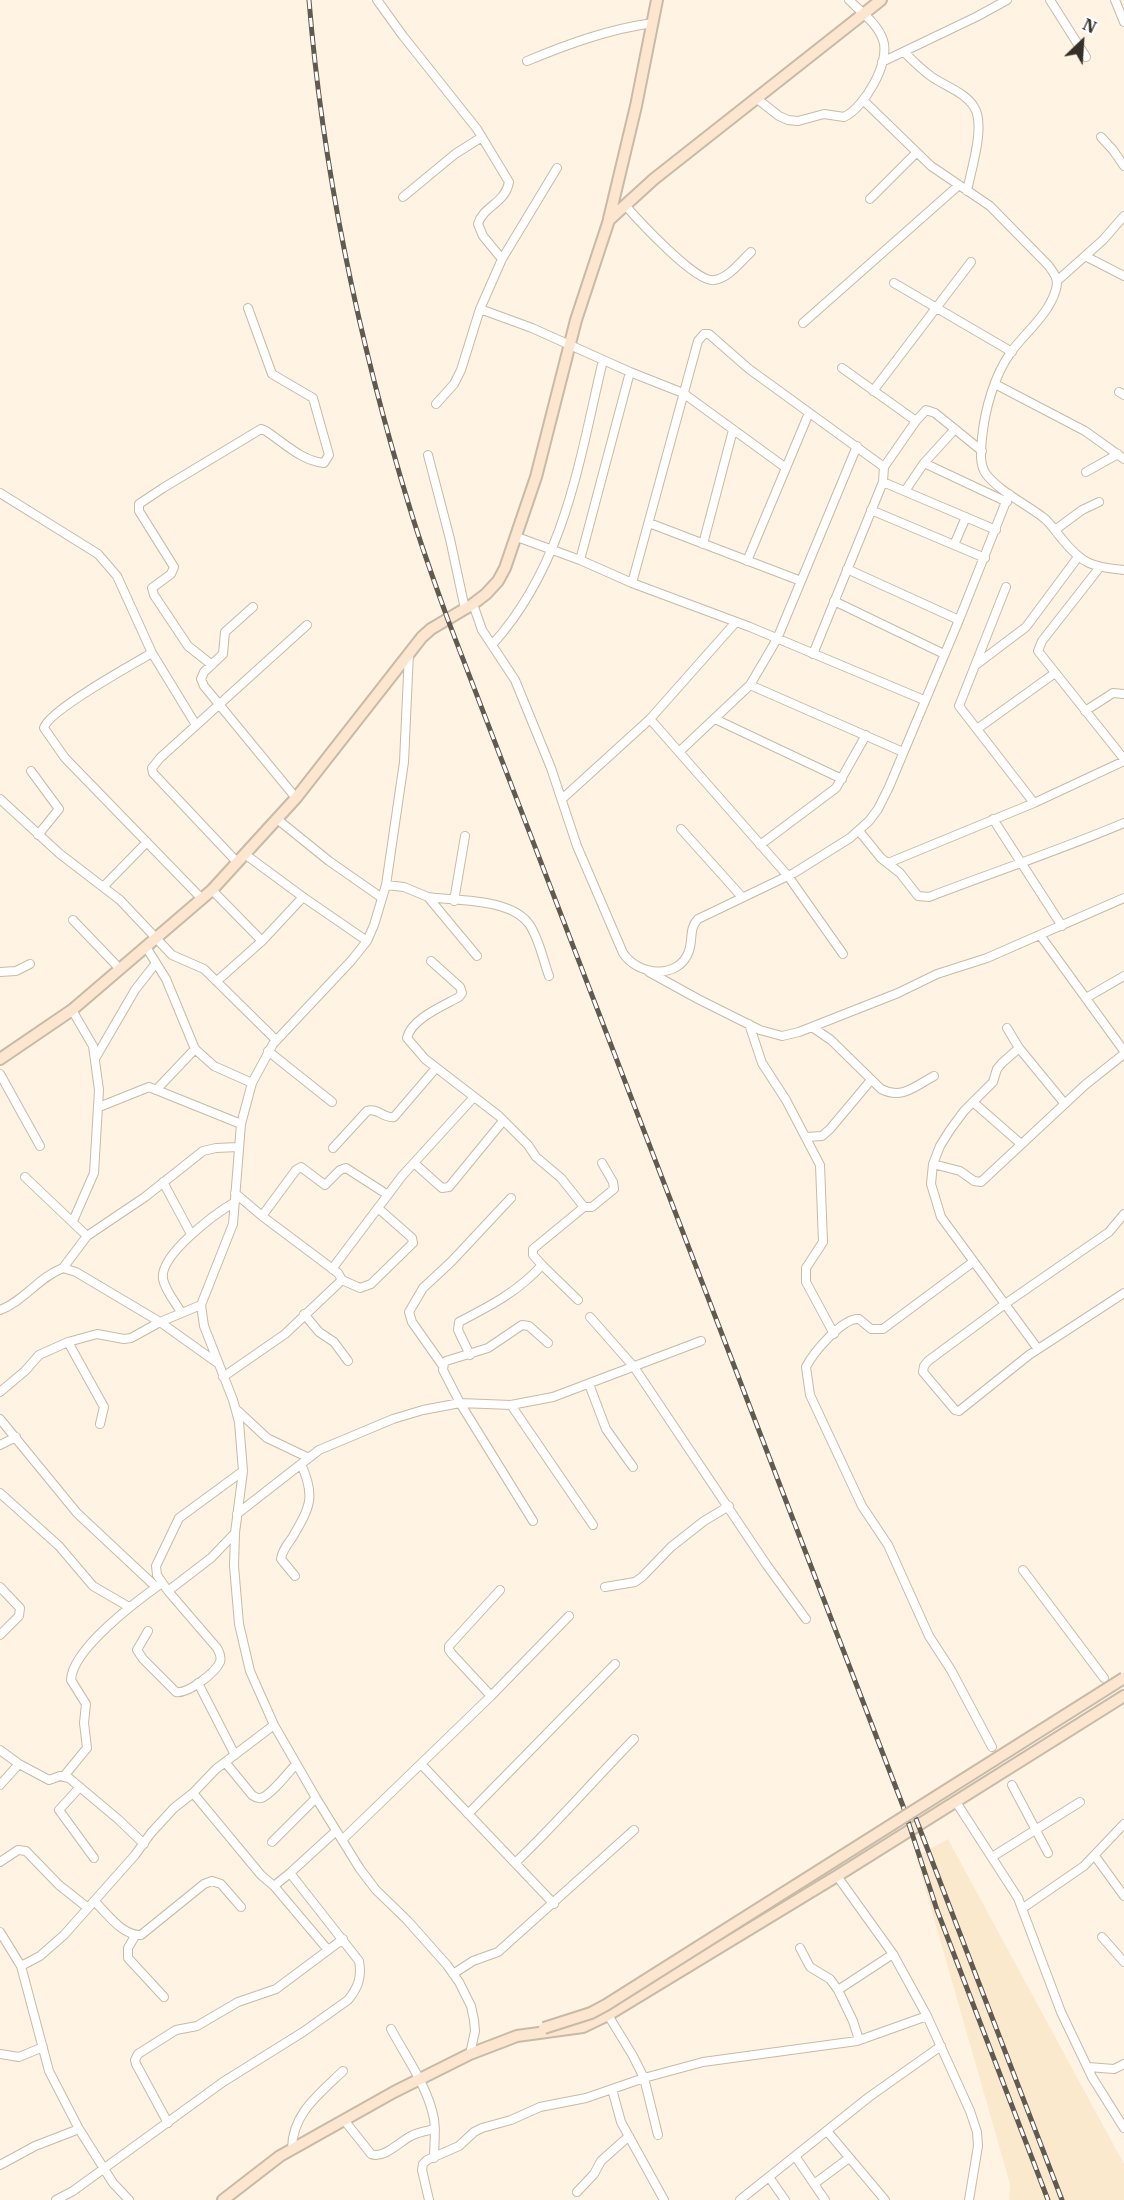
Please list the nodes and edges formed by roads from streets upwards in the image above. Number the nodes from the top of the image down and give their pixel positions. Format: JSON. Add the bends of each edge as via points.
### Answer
{"nodes":[{"id":1,"x":377,"y":0,"type":"edge"},
{"id":2,"x":657,"y":0,"type":"edge"},
{"id":3,"x":849,"y":0,"type":"edge"},
{"id":4,"x":881,"y":0,"type":"edge"},
{"id":5,"x":1008,"y":0,"type":"edge"},
{"id":6,"x":1050,"y":0,"type":"edge"},
{"id":7,"x":1115,"y":0,"type":"edge"},
{"id":8,"x":863,"y":15,"type":"junction"},
{"id":9,"x":1124,"y":22,"type":"edge"},
{"id":10,"x":653,"y":23,"type":"junction"},
{"id":11,"x":904,"y":52,"type":"junction"},
{"id":12,"x":1086,"y":57,"type":"dead end"},
{"id":13,"x":527,"y":61,"type":"dead end"},
{"id":14,"x":882,"y":62,"type":"junction"},
{"id":15,"x":756,"y":98,"type":"junction"},
{"id":16,"x":863,"y":100,"type":"junction"},
{"id":17,"x":482,"y":137,"type":"junction"},
{"id":18,"x":1101,"y":137,"type":"dead end"},
{"id":19,"x":916,"y":153,"type":"junction"},
{"id":20,"x":1124,"y":166,"type":"edge"},
{"id":21,"x":557,"y":168,"type":"dead end"},
{"id":22,"x":958,"y":185,"type":"junction"},
{"id":23,"x":967,"y":190,"type":"junction"},
{"id":24,"x":403,"y":197,"type":"dead end"},
{"id":25,"x":870,"y":199,"type":"dead end"},
{"id":26,"x":625,"y":205,"type":"junction"},
{"id":27,"x":1124,"y":216,"type":"edge"},
{"id":28,"x":609,"y":220,"type":"junction"},
{"id":29,"x":751,"y":252,"type":"dead end"},
{"id":30,"x":1085,"y":256,"type":"junction"},
{"id":31,"x":501,"y":259,"type":"junction"},
{"id":32,"x":971,"y":262,"type":"dead end"},
{"id":33,"x":1124,"y":276,"type":"edge"},
{"id":34,"x":1057,"y":281,"type":"junction"},
{"id":35,"x":894,"y":283,"type":"dead end"},
{"id":36,"x":248,"y":308,"type":"dead end"},
{"id":37,"x":936,"y":308,"type":"junction"},
{"id":38,"x":480,"y":309,"type":"junction"},
{"id":39,"x":803,"y":323,"type":"dead end"},
{"id":40,"x":570,"y":345,"type":"junction"},
{"id":41,"x":1012,"y":352,"type":"junction"},
{"id":42,"x":603,"y":360,"type":"junction"},
{"id":43,"x":842,"y":368,"type":"dead end"},
{"id":44,"x":630,"y":372,"type":"junction"},
{"id":45,"x":995,"y":384,"type":"junction"},
{"id":46,"x":873,"y":391,"type":"junction"},
{"id":47,"x":683,"y":393,"type":"junction"},
{"id":48,"x":436,"y":404,"type":"dead end"},
{"id":49,"x":809,"y":413,"type":"junction"},
{"id":50,"x":916,"y":421,"type":"junction"},
{"id":51,"x":955,"y":429,"type":"junction"},
{"id":52,"x":733,"y":430,"type":"junction"},
{"id":53,"x":857,"y":446,"type":"junction"},
{"id":54,"x":981,"y":451,"type":"junction"},
{"id":55,"x":428,"y":455,"type":"dead end"},
{"id":56,"x":1121,"y":456,"type":"edge"},
{"id":57,"x":924,"y":464,"type":"junction"},
{"id":58,"x":884,"y":467,"type":"junction"},
{"id":59,"x":786,"y":468,"type":"junction"},
{"id":60,"x":1086,"y":472,"type":"dead end"},
{"id":61,"x":883,"y":482,"type":"junction"},
{"id":62,"x":905,"y":491,"type":"junction"},
{"id":63,"x":0,"y":493,"type":"edge"},
{"id":64,"x":1008,"y":498,"type":"junction"},
{"id":65,"x":1099,"y":502,"type":"dead end"},
{"id":66,"x":872,"y":510,"type":"junction"},
{"id":67,"x":966,"y":517,"type":"junction"},
{"id":68,"x":648,"y":523,"type":"junction"},
{"id":69,"x":996,"y":530,"type":"junction"},
{"id":70,"x":1055,"y":530,"type":"junction"},
{"id":71,"x":517,"y":537,"type":"junction"},
{"id":72,"x":703,"y":544,"type":"junction"},
{"id":73,"x":954,"y":545,"type":"junction"},
{"id":74,"x":553,"y":550,"type":"junction"},
{"id":75,"x":1078,"y":557,"type":"junction"},
{"id":76,"x":985,"y":558,"type":"junction"},
{"id":77,"x":580,"y":560,"type":"junction"},
{"id":78,"x":747,"y":561,"type":"junction"},
{"id":79,"x":1100,"y":567,"type":"junction"},
{"id":80,"x":847,"y":570,"type":"junction"},
{"id":81,"x":1124,"y":570,"type":"edge"},
{"id":82,"x":801,"y":581,"type":"junction"},
{"id":83,"x":632,"y":583,"type":"junction"},
{"id":84,"x":1006,"y":587,"type":"dead end"},
{"id":85,"x":834,"y":601,"type":"junction"},
{"id":86,"x":253,"y":606,"type":"dead end"},
{"id":87,"x":469,"y":607,"type":"junction"},
{"id":88,"x":959,"y":620,"type":"junction"},
{"id":89,"x":736,"y":622,"type":"junction"},
{"id":90,"x":307,"y":626,"type":"dead end"},
{"id":91,"x":777,"y":639,"type":"junction"},
{"id":92,"x":492,"y":645,"type":"junction"},
{"id":93,"x":410,"y":652,"type":"junction"},
{"id":94,"x":152,"y":653,"type":"junction"},
{"id":95,"x":813,"y":654,"type":"junction"},
{"id":96,"x":944,"y":654,"type":"junction"},
{"id":97,"x":977,"y":664,"type":"junction"},
{"id":98,"x":212,"y":665,"type":"junction"},
{"id":99,"x":1054,"y":673,"type":"junction"},
{"id":100,"x":750,"y":685,"type":"junction"},
{"id":101,"x":1124,"y":694,"type":"edge"},
{"id":102,"x":924,"y":700,"type":"junction"},
{"id":103,"x":221,"y":705,"type":"junction"},
{"id":104,"x":1085,"y":711,"type":"junction"},
{"id":105,"x":715,"y":718,"type":"junction"},
{"id":106,"x":650,"y":719,"type":"junction"},
{"id":107,"x":196,"y":725,"type":"junction"},
{"id":108,"x":977,"y":729,"type":"junction"},
{"id":109,"x":866,"y":735,"type":"junction"},
{"id":110,"x":680,"y":752,"type":"junction"},
{"id":111,"x":903,"y":752,"type":"junction"},
{"id":112,"x":1124,"y":760,"type":"edge"},
{"id":113,"x":32,"y":771,"type":"dead end"},
{"id":114,"x":842,"y":778,"type":"junction"},
{"id":115,"x":296,"y":798,"type":"junction"},
{"id":116,"x":0,"y":799,"type":"edge"},
{"id":117,"x":562,"y":799,"type":"junction"},
{"id":118,"x":1034,"y":803,"type":"junction"},
{"id":119,"x":277,"y":819,"type":"junction"},
{"id":120,"x":993,"y":819,"type":"junction"},
{"id":121,"x":1124,"y":823,"type":"edge"},
{"id":122,"x":681,"y":829,"type":"dead end"},
{"id":123,"x":859,"y":831,"type":"junction"},
{"id":124,"x":38,"y":835,"type":"junction"},
{"id":125,"x":465,"y":836,"type":"dead end"},
{"id":126,"x":147,"y":842,"type":"junction"},
{"id":127,"x":760,"y":845,"type":"junction"},
{"id":128,"x":246,"y":855,"type":"junction"},
{"id":129,"x":237,"y":862,"type":"junction"},
{"id":130,"x":888,"y":863,"type":"junction"},
{"id":131,"x":1021,"y":864,"type":"junction"},
{"id":132,"x":788,"y":876,"type":"junction"},
{"id":133,"x":386,"y":885,"type":"junction"},
{"id":134,"x":103,"y":887,"type":"junction"},
{"id":135,"x":212,"y":890,"type":"junction"},
{"id":136,"x":303,"y":897,"type":"junction"},
{"id":137,"x":428,"y":897,"type":"junction"},
{"id":138,"x":742,"y":897,"type":"junction"},
{"id":139,"x":382,"y":898,"type":"junction"},
{"id":140,"x":1124,"y":898,"type":"edge"},
{"id":141,"x":202,"y":899,"type":"junction"},
{"id":142,"x":454,"y":901,"type":"junction"},
{"id":143,"x":73,"y":920,"type":"dead end"},
{"id":144,"x":1062,"y":926,"type":"junction"},
{"id":145,"x":1040,"y":935,"type":"junction"},
{"id":146,"x":156,"y":939,"type":"junction"},
{"id":147,"x":262,"y":940,"type":"junction"},
{"id":148,"x":367,"y":941,"type":"junction"},
{"id":149,"x":146,"y":947,"type":"junction"},
{"id":150,"x":843,"y":954,"type":"dead end"},
{"id":151,"x":477,"y":956,"type":"dead end"},
{"id":152,"x":431,"y":960,"type":"dead end"},
{"id":153,"x":156,"y":963,"type":"junction"},
{"id":154,"x":30,"y":964,"type":"dead end"},
{"id":155,"x":120,"y":969,"type":"junction"},
{"id":156,"x":0,"y":972,"type":"edge"},
{"id":157,"x":648,"y":972,"type":"junction"},
{"id":158,"x":549,"y":976,"type":"dead end"},
{"id":159,"x":1124,"y":976,"type":"edge"},
{"id":160,"x":217,"y":981,"type":"junction"},
{"id":161,"x":1086,"y":998,"type":"junction"},
{"id":162,"x":72,"y":1010,"type":"junction"},
{"id":163,"x":749,"y":1024,"type":"junction"},
{"id":164,"x":812,"y":1027,"type":"junction"},
{"id":165,"x":1007,"y":1028,"type":"dead end"},
{"id":166,"x":276,"y":1040,"type":"junction"},
{"id":167,"x":1019,"y":1048,"type":"junction"},
{"id":168,"x":195,"y":1049,"type":"junction"},
{"id":169,"x":268,"y":1051,"type":"junction"},
{"id":170,"x":1124,"y":1052,"type":"edge"},
{"id":171,"x":96,"y":1057,"type":"junction"},
{"id":172,"x":0,"y":1059,"type":"edge"},
{"id":173,"x":436,"y":1068,"type":"junction"},
{"id":174,"x":0,"y":1074,"type":"edge"},
{"id":175,"x":934,"y":1076,"type":"dead end"},
{"id":176,"x":871,"y":1080,"type":"junction"},
{"id":177,"x":252,"y":1083,"type":"junction"},
{"id":178,"x":158,"y":1089,"type":"junction"},
{"id":179,"x":474,"y":1097,"type":"junction"},
{"id":180,"x":332,"y":1102,"type":"dead end"},
{"id":181,"x":973,"y":1102,"type":"junction"},
{"id":182,"x":1065,"y":1104,"type":"junction"},
{"id":183,"x":99,"y":1107,"type":"junction"},
{"id":184,"x":503,"y":1120,"type":"junction"},
{"id":185,"x":241,"y":1124,"type":"junction"},
{"id":186,"x":806,"y":1137,"type":"junction"},
{"id":187,"x":1021,"y":1144,"type":"junction"},
{"id":188,"x":40,"y":1146,"type":"dead end"},
{"id":189,"x":238,"y":1147,"type":"junction"},
{"id":190,"x":333,"y":1148,"type":"dead end"},
{"id":191,"x":414,"y":1163,"type":"junction"},
{"id":192,"x":602,"y":1163,"type":"dead end"},
{"id":193,"x":933,"y":1164,"type":"junction"},
{"id":194,"x":25,"y":1177,"type":"dead end"},
{"id":195,"x":163,"y":1182,"type":"junction"},
{"id":196,"x":388,"y":1195,"type":"junction"},
{"id":197,"x":235,"y":1197,"type":"junction"},
{"id":198,"x":511,"y":1198,"type":"dead end"},
{"id":199,"x":378,"y":1208,"type":"junction"},
{"id":200,"x":584,"y":1208,"type":"junction"},
{"id":201,"x":1124,"y":1214,"type":"edge"},
{"id":202,"x":262,"y":1216,"type":"junction"},
{"id":203,"x":73,"y":1221,"type":"junction"},
{"id":204,"x":191,"y":1234,"type":"junction"},
{"id":205,"x":87,"y":1236,"type":"junction"},
{"id":206,"x":973,"y":1262,"type":"junction"},
{"id":207,"x":542,"y":1264,"type":"junction"},
{"id":208,"x":63,"y":1268,"type":"junction"},
{"id":209,"x":332,"y":1269,"type":"junction"},
{"id":210,"x":342,"y":1280,"type":"junction"},
{"id":211,"x":1124,"y":1293,"type":"edge"},
{"id":212,"x":578,"y":1300,"type":"dead end"},
{"id":213,"x":1005,"y":1304,"type":"junction"},
{"id":214,"x":201,"y":1305,"type":"junction"},
{"id":215,"x":0,"y":1310,"type":"edge"},
{"id":216,"x":181,"y":1312,"type":"junction"},
{"id":217,"x":304,"y":1314,"type":"junction"},
{"id":218,"x":590,"y":1317,"type":"dead end"},
{"id":219,"x":160,"y":1322,"type":"junction"},
{"id":220,"x":834,"y":1334,"type":"junction"},
{"id":221,"x":701,"y":1341,"type":"dead end"},
{"id":222,"x":68,"y":1342,"type":"junction"},
{"id":223,"x":548,"y":1343,"type":"dead end"},
{"id":224,"x":1038,"y":1349,"type":"junction"},
{"id":225,"x":470,"y":1355,"type":"junction"},
{"id":226,"x":348,"y":1361,"type":"dead end"},
{"id":227,"x":217,"y":1363,"type":"junction"},
{"id":228,"x":443,"y":1366,"type":"junction"},
{"id":229,"x":634,"y":1367,"type":"junction"},
{"id":230,"x":223,"y":1377,"type":"junction"},
{"id":231,"x":589,"y":1384,"type":"junction"},
{"id":232,"x":0,"y":1392,"type":"edge"},
{"id":233,"x":460,"y":1404,"type":"junction"},
{"id":234,"x":511,"y":1405,"type":"junction"},
{"id":235,"x":237,"y":1410,"type":"junction"},
{"id":236,"x":0,"y":1419,"type":"edge"},
{"id":237,"x":100,"y":1424,"type":"dead end"},
{"id":238,"x":16,"y":1437,"type":"junction"},
{"id":239,"x":0,"y":1445,"type":"edge"},
{"id":240,"x":309,"y":1458,"type":"junction"},
{"id":241,"x":301,"y":1464,"type":"junction"},
{"id":242,"x":633,"y":1467,"type":"dead end"},
{"id":243,"x":243,"y":1471,"type":"junction"},
{"id":244,"x":0,"y":1493,"type":"edge"},
{"id":245,"x":729,"y":1506,"type":"junction"},
{"id":246,"x":237,"y":1514,"type":"junction"},
{"id":247,"x":533,"y":1521,"type":"dead end"},
{"id":248,"x":593,"y":1525,"type":"dead end"},
{"id":249,"x":235,"y":1533,"type":"junction"},
{"id":250,"x":1023,"y":1570,"type":"dead end"},
{"id":251,"x":295,"y":1576,"type":"dead end"},
{"id":252,"x":159,"y":1585,"type":"junction"},
{"id":253,"x":0,"y":1587,"type":"edge"},
{"id":254,"x":605,"y":1587,"type":"dead end"},
{"id":255,"x":500,"y":1590,"type":"dead end"},
{"id":256,"x":168,"y":1591,"type":"junction"},
{"id":257,"x":129,"y":1607,"type":"junction"},
{"id":258,"x":569,"y":1616,"type":"dead end"},
{"id":259,"x":806,"y":1618,"type":"dead end"},
{"id":260,"x":148,"y":1631,"type":"dead end"},
{"id":261,"x":0,"y":1635,"type":"edge"},
{"id":262,"x":615,"y":1664,"type":"dead end"},
{"id":263,"x":1104,"y":1678,"type":"dead end"},
{"id":264,"x":1124,"y":1678,"type":"edge"},
{"id":265,"x":198,"y":1683,"type":"junction"},
{"id":266,"x":491,"y":1695,"type":"junction"},
{"id":267,"x":1124,"y":1696,"type":"edge"},
{"id":268,"x":274,"y":1725,"type":"junction"},
{"id":269,"x":634,"y":1738,"type":"dead end"},
{"id":270,"x":992,"y":1747,"type":"dead end"},
{"id":271,"x":0,"y":1750,"type":"edge"},
{"id":272,"x":235,"y":1755,"type":"junction"},
{"id":273,"x":225,"y":1762,"type":"junction"},
{"id":274,"x":19,"y":1764,"type":"junction"},
{"id":275,"x":296,"y":1764,"type":"junction"},
{"id":276,"x":421,"y":1764,"type":"junction"},
{"id":277,"x":64,"y":1776,"type":"junction"},
{"id":278,"x":0,"y":1785,"type":"edge"},
{"id":279,"x":1012,"y":1785,"type":"dead end"},
{"id":280,"x":80,"y":1787,"type":"junction"},
{"id":281,"x":193,"y":1793,"type":"junction"},
{"id":282,"x":315,"y":1797,"type":"junction"},
{"id":283,"x":956,"y":1802,"type":"junction"},
{"id":284,"x":1080,"y":1802,"type":"dead end"},
{"id":285,"x":468,"y":1814,"type":"junction"},
{"id":286,"x":1124,"y":1824,"type":"edge"},
{"id":287,"x":1037,"y":1829,"type":"junction"},
{"id":288,"x":634,"y":1830,"type":"dead end"},
{"id":289,"x":336,"y":1831,"type":"junction"},
{"id":290,"x":342,"y":1840,"type":"junction"},
{"id":291,"x":272,"y":1842,"type":"dead end"},
{"id":292,"x":144,"y":1844,"type":"junction"},
{"id":293,"x":1048,"y":1853,"type":"dead end"},
{"id":294,"x":1095,"y":1856,"type":"junction"},
{"id":295,"x":992,"y":1857,"type":"junction"},
{"id":296,"x":94,"y":1858,"type":"dead end"},
{"id":297,"x":0,"y":1862,"type":"edge"},
{"id":298,"x":515,"y":1863,"type":"junction"},
{"id":299,"x":290,"y":1874,"type":"junction"},
{"id":300,"x":837,"y":1876,"type":"junction"},
{"id":301,"x":274,"y":1886,"type":"junction"},
{"id":302,"x":1124,"y":1896,"type":"edge"},
{"id":303,"x":94,"y":1901,"type":"junction"},
{"id":304,"x":554,"y":1904,"type":"junction"},
{"id":305,"x":241,"y":1907,"type":"dead end"},
{"id":306,"x":88,"y":1908,"type":"junction"},
{"id":307,"x":1023,"y":1908,"type":"junction"},
{"id":308,"x":0,"y":1932,"type":"edge"},
{"id":309,"x":135,"y":1936,"type":"junction"},
{"id":310,"x":1102,"y":1937,"type":"dead end"},
{"id":311,"x":343,"y":1939,"type":"junction"},
{"id":312,"x":800,"y":1948,"type":"dead end"},
{"id":313,"x":328,"y":1950,"type":"junction"},
{"id":314,"x":893,"y":1954,"type":"junction"},
{"id":315,"x":1124,"y":1962,"type":"edge"},
{"id":316,"x":21,"y":1966,"type":"junction"},
{"id":317,"x":453,"y":1974,"type":"junction"},
{"id":318,"x":838,"y":1990,"type":"junction"},
{"id":319,"x":164,"y":1997,"type":"dead end"},
{"id":320,"x":608,"y":2015,"type":"junction"},
{"id":321,"x":927,"y":2016,"type":"junction"},
{"id":322,"x":391,"y":2029,"type":"dead end"},
{"id":323,"x":517,"y":2036,"type":"junction"},
{"id":324,"x":859,"y":2040,"type":"junction"},
{"id":325,"x":941,"y":2046,"type":"junction"},
{"id":326,"x":43,"y":2047,"type":"junction"},
{"id":327,"x":0,"y":2054,"type":"edge"},
{"id":328,"x":470,"y":2054,"type":"junction"},
{"id":329,"x":1124,"y":2064,"type":"edge"},
{"id":330,"x":1088,"y":2067,"type":"junction"},
{"id":331,"x":343,"y":2071,"type":"dead end"},
{"id":332,"x":644,"y":2078,"type":"junction"},
{"id":333,"x":419,"y":2080,"type":"junction"},
{"id":334,"x":612,"y":2089,"type":"junction"},
{"id":335,"x":344,"y":2120,"type":"junction"},
{"id":336,"x":168,"y":2123,"type":"junction"},
{"id":337,"x":1124,"y":2128,"type":"edge"},
{"id":338,"x":79,"y":2129,"type":"junction"},
{"id":339,"x":435,"y":2129,"type":"junction"},
{"id":340,"x":827,"y":2131,"type":"junction"},
{"id":341,"x":658,"y":2135,"type":"dead end"},
{"id":342,"x":629,"y":2136,"type":"junction"},
{"id":343,"x":292,"y":2149,"type":"junction"},
{"id":344,"x":795,"y":2156,"type":"junction"},
{"id":345,"x":434,"y":2158,"type":"junction"},
{"id":346,"x":849,"y":2158,"type":"junction"},
{"id":347,"x":0,"y":2165,"type":"edge"},
{"id":348,"x":103,"y":2169,"type":"junction"},
{"id":349,"x":769,"y":2177,"type":"junction"},
{"id":350,"x":814,"y":2184,"type":"junction"},
{"id":351,"x":577,"y":2192,"type":"dead end"},
{"id":352,"x":56,"y":2200,"type":"edge"},
{"id":353,"x":129,"y":2200,"type":"edge"},
{"id":354,"x":223,"y":2200,"type":"edge"},
{"id":355,"x":429,"y":2200,"type":"edge"},
{"id":356,"x":664,"y":2200,"type":"edge"},
{"id":357,"x":740,"y":2200,"type":"edge"},
{"id":358,"x":785,"y":2200,"type":"edge"},
{"id":359,"x":825,"y":2200,"type":"edge"},
{"id":360,"x":885,"y":2200,"type":"edge"},
{"id":361,"x":969,"y":2200,"type":"edge"}],
"edges":[{"from":1,"to":17,"type":"street"},
{"from":2,"to":10,"type":"street"},
{"from":3,"to":8,"type":"street"},
{"from":4,"to":8,"type":"street"},
{"from":5,"to":11,"type":"street"},
{"from":6,"to":12,"type":"street"},
{"from":7,"to":9,"type":"street"},
{"from":8,"to":14,"type":"street","via":[[883,39]]},
{"from":8,"to":15,"type":"street"},
{"from":10,"to":13,"type":"street","via":[[578,42]]},
{"from":10,"to":28,"type":"street"},
{"from":11,"to":14,"type":"street"},
{"from":11,"to":23,"type":"street","via":[[975,108],[976,148]]},
{"from":14,"to":16,"type":"street"},
{"from":15,"to":16,"type":"street","via":[[778,116],[793,121],[824,114],[844,117]]},
{"from":15,"to":26,"type":"street"},
{"from":16,"to":19,"type":"street"},
{"from":17,"to":24,"type":"street"},
{"from":17,"to":31,"type":"street","via":[[508,182],[504,197],[484,213],[478,224]]},
{"from":18,"to":20,"type":"street"},
{"from":19,"to":22,"type":"street"},
{"from":19,"to":25,"type":"street"},
{"from":21,"to":31,"type":"street"},
{"from":22,"to":23,"type":"street"},
{"from":22,"to":39,"type":"street"},
{"from":23,"to":34,"type":"street","via":[[1002,218],[1048,265]]},
{"from":26,"to":28,"type":"street"},
{"from":26,"to":29,"type":"street","via":[[701,278],[717,280]]},
{"from":27,"to":30,"type":"street"},
{"from":28,"to":40,"type":"street"},
{"from":30,"to":33,"type":"street"},
{"from":30,"to":34,"type":"street"},
{"from":31,"to":38,"type":"street"},
{"from":32,"to":37,"type":"street"},
{"from":34,"to":41,"type":"street","via":[[1046,309]]},
{"from":35,"to":37,"type":"street"},
{"from":36,"to":98,"type":"street","via":[[272,374],[313,398],[327,460],[321,464],[304,457],[261,429],[139,504],[139,511],[174,567],[152,588],[154,595],[188,646]]},
{"from":37,"to":41,"type":"street"},
{"from":37,"to":46,"type":"street"},
{"from":38,"to":40,"type":"street"},
{"from":38,"to":48,"type":"street","via":[[461,370]]},
{"from":40,"to":42,"type":"street"},
{"from":40,"to":71,"type":"street"},
{"from":41,"to":45,"type":"street"},
{"from":42,"to":44,"type":"street"},
{"from":42,"to":74,"type":"street","via":[[572,492]]},
{"from":43,"to":46,"type":"street"},
{"from":44,"to":47,"type":"street"},
{"from":44,"to":77,"type":"street"},
{"from":45,"to":54,"type":"street"},
{"from":45,"to":56,"type":"street","via":[[1085,431]]},
{"from":46,"to":50,"type":"street"},
{"from":47,"to":49,"type":"street","via":[[698,341],[709,334]]},
{"from":47,"to":52,"type":"street"},
{"from":47,"to":68,"type":"street"},
{"from":49,"to":53,"type":"street"},
{"from":49,"to":59,"type":"street"},
{"from":50,"to":51,"type":"street","via":[[928,410]]},
{"from":50,"to":58,"type":"street"},
{"from":51,"to":54,"type":"street"},
{"from":51,"to":57,"type":"street"},
{"from":52,"to":59,"type":"street"},
{"from":52,"to":72,"type":"street"},
{"from":53,"to":58,"type":"street"},
{"from":53,"to":82,"type":"street"},
{"from":54,"to":64,"type":"street","via":[[986,474]]},
{"from":55,"to":87,"type":"street"},
{"from":56,"to":60,"type":"street"},
{"from":57,"to":62,"type":"street"},
{"from":57,"to":64,"type":"street"},
{"from":58,"to":61,"type":"street"},
{"from":59,"to":78,"type":"street"},
{"from":61,"to":62,"type":"street"},
{"from":61,"to":66,"type":"street"},
{"from":62,"to":67,"type":"street"},
{"from":63,"to":94,"type":"street","via":[[98,554],[109,565]]},
{"from":64,"to":69,"type":"street"},
{"from":64,"to":70,"type":"street","via":[[1046,519]]},
{"from":65,"to":70,"type":"street"},
{"from":66,"to":73,"type":"street"},
{"from":66,"to":80,"type":"street"},
{"from":67,"to":69,"type":"street"},
{"from":67,"to":73,"type":"street"},
{"from":68,"to":72,"type":"street"},
{"from":68,"to":83,"type":"street"},
{"from":69,"to":76,"type":"street"},
{"from":70,"to":75,"type":"street"},
{"from":71,"to":74,"type":"street"},
{"from":71,"to":87,"type":"street","via":[[498,581]]},
{"from":72,"to":78,"type":"street"},
{"from":73,"to":76,"type":"street"},
{"from":74,"to":77,"type":"street"},
{"from":74,"to":92,"type":"street","via":[[527,601]]},
{"from":75,"to":79,"type":"street"},
{"from":75,"to":97,"type":"street","via":[[1026,627]]},
{"from":76,"to":88,"type":"street"},
{"from":77,"to":83,"type":"street"},
{"from":78,"to":82,"type":"street"},
{"from":79,"to":81,"type":"street"},
{"from":79,"to":99,"type":"street","via":[[1040,644],[1040,656]]},
{"from":80,"to":85,"type":"street"},
{"from":80,"to":88,"type":"street"},
{"from":82,"to":91,"type":"street"},
{"from":83,"to":89,"type":"street"},
{"from":84,"to":97,"type":"street"},
{"from":85,"to":95,"type":"street"},
{"from":85,"to":96,"type":"street"},
{"from":86,"to":98,"type":"street","via":[[225,632],[223,654]]},
{"from":87,"to":92,"type":"street"},
{"from":87,"to":93,"type":"street","via":[[431,629]]},
{"from":88,"to":96,"type":"street"},
{"from":89,"to":91,"type":"street"},
{"from":89,"to":106,"type":"street"},
{"from":90,"to":103,"type":"street"},
{"from":91,"to":95,"type":"street"},
{"from":91,"to":100,"type":"street"},
{"from":92,"to":117,"type":"street","via":[[515,680]]},
{"from":93,"to":115,"type":"street"},
{"from":93,"to":133,"type":"street","via":[[404,762]]},
{"from":94,"to":107,"type":"street"},
{"from":94,"to":126,"type":"street","via":[[57,713],[44,728],[65,758]]},
{"from":95,"to":102,"type":"street"},
{"from":96,"to":102,"type":"street"},
{"from":97,"to":108,"type":"street","via":[[959,706]]},
{"from":98,"to":103,"type":"street","via":[[201,679]]},
{"from":99,"to":104,"type":"street"},
{"from":99,"to":108,"type":"street"},
{"from":100,"to":105,"type":"street"},
{"from":100,"to":109,"type":"street"},
{"from":101,"to":104,"type":"street","via":[[1113,693]]},
{"from":102,"to":111,"type":"street"},
{"from":103,"to":107,"type":"street"},
{"from":103,"to":115,"type":"street"},
{"from":104,"to":112,"type":"street"},
{"from":105,"to":110,"type":"street"},
{"from":105,"to":114,"type":"street"},
{"from":106,"to":110,"type":"street"},
{"from":106,"to":117,"type":"street"},
{"from":107,"to":129,"type":"street","via":[[154,764],[153,773]]},
{"from":108,"to":118,"type":"street"},
{"from":109,"to":111,"type":"street"},
{"from":109,"to":114,"type":"street"},
{"from":110,"to":127,"type":"street"},
{"from":111,"to":123,"type":"street","via":[[878,809]]},
{"from":112,"to":118,"type":"street"},
{"from":113,"to":124,"type":"street","via":[[59,809]]},
{"from":114,"to":127,"type":"street","via":[[830,793]]},
{"from":115,"to":119,"type":"street"},
{"from":116,"to":124,"type":"street"},
{"from":117,"to":157,"type":"street","via":[[577,846],[622,953]]},
{"from":118,"to":120,"type":"street"},
{"from":119,"to":128,"type":"street"},
{"from":119,"to":139,"type":"street"},
{"from":120,"to":130,"type":"street"},
{"from":120,"to":131,"type":"street"},
{"from":121,"to":131,"type":"street"},
{"from":122,"to":138,"type":"street"},
{"from":123,"to":130,"type":"street"},
{"from":123,"to":132,"type":"street"},
{"from":124,"to":134,"type":"street"},
{"from":125,"to":142,"type":"street"},
{"from":126,"to":134,"type":"street"},
{"from":126,"to":141,"type":"street"},
{"from":127,"to":132,"type":"street"},
{"from":128,"to":129,"type":"street"},
{"from":128,"to":136,"type":"street"},
{"from":129,"to":135,"type":"street"},
{"from":130,"to":131,"type":"street","via":[[923,898]]},
{"from":131,"to":144,"type":"street"},
{"from":132,"to":138,"type":"street"},
{"from":132,"to":150,"type":"street"},
{"from":133,"to":137,"type":"street","via":[[404,887]]},
{"from":133,"to":139,"type":"street"},
{"from":134,"to":146,"type":"street","via":[[134,913]]},
{"from":135,"to":141,"type":"street"},
{"from":135,"to":147,"type":"street"},
{"from":136,"to":147,"type":"street"},
{"from":136,"to":148,"type":"street"},
{"from":137,"to":142,"type":"street"},
{"from":137,"to":151,"type":"street"},
{"from":138,"to":157,"type":"street","via":[[695,922],[689,951],[681,962]]},
{"from":139,"to":148,"type":"street"},
{"from":140,"to":144,"type":"street"},
{"from":141,"to":146,"type":"street"},
{"from":142,"to":158,"type":"street","via":[[493,905],[521,916],[530,926]]},
{"from":143,"to":155,"type":"street"},
{"from":144,"to":145,"type":"street"},
{"from":145,"to":161,"type":"street"},
{"from":145,"to":164,"type":"street"},
{"from":146,"to":149,"type":"street"},
{"from":146,"to":160,"type":"street","via":[[176,958],[204,969]]},
{"from":147,"to":160,"type":"street"},
{"from":148,"to":166,"type":"street"},
{"from":149,"to":153,"type":"street"},
{"from":149,"to":155,"type":"street"},
{"from":152,"to":173,"type":"street","via":[[462,990],[459,997],[430,1013],[407,1035],[417,1051]]},
{"from":153,"to":168,"type":"street","via":[[178,1004]]},
{"from":153,"to":171,"type":"street","via":[[135,990]]},
{"from":154,"to":156,"type":"street"},
{"from":155,"to":162,"type":"street"},
{"from":157,"to":163,"type":"street"},
{"from":159,"to":161,"type":"street"},
{"from":160,"to":166,"type":"street"},
{"from":161,"to":170,"type":"street"},
{"from":162,"to":171,"type":"street"},
{"from":162,"to":172,"type":"street"},
{"from":163,"to":164,"type":"street","via":[[782,1036]]},
{"from":163,"to":186,"type":"street","via":[[762,1063]]},
{"from":164,"to":176,"type":"street","via":[[831,1040]]},
{"from":165,"to":167,"type":"street"},
{"from":166,"to":169,"type":"street"},
{"from":167,"to":181,"type":"street","via":[[1002,1063],[993,1082]]},
{"from":167,"to":182,"type":"street"},
{"from":168,"to":177,"type":"street","via":[[214,1066]]},
{"from":168,"to":178,"type":"street"},
{"from":169,"to":177,"type":"street"},
{"from":169,"to":180,"type":"street"},
{"from":170,"to":182,"type":"street"},
{"from":171,"to":183,"type":"street"},
{"from":173,"to":179,"type":"street"},
{"from":173,"to":190,"type":"street","via":[[394,1117],[367,1111]]},
{"from":174,"to":188,"type":"street"},
{"from":175,"to":176,"type":"street","via":[[898,1095],[881,1089]]},
{"from":176,"to":186,"type":"street","via":[[830,1130],[822,1136]]},
{"from":177,"to":185,"type":"street"},
{"from":178,"to":183,"type":"street","via":[[147,1087]]},
{"from":178,"to":185,"type":"street"},
{"from":179,"to":184,"type":"street"},
{"from":179,"to":191,"type":"street"},
{"from":181,"to":187,"type":"street"},
{"from":181,"to":193,"type":"street","via":[[950,1130]]},
{"from":182,"to":187,"type":"street"},
{"from":183,"to":203,"type":"street","via":[[94,1173]]},
{"from":184,"to":191,"type":"street","via":[[449,1187],[441,1188]]},
{"from":184,"to":200,"type":"street","via":[[561,1178]]},
{"from":185,"to":189,"type":"street"},
{"from":186,"to":220,"type":"street","via":[[820,1165],[824,1233],[820,1249],[804,1275]]},
{"from":187,"to":193,"type":"street","via":[[981,1182]]},
{"from":189,"to":195,"type":"street","via":[[203,1151]]},
{"from":189,"to":197,"type":"street"},
{"from":191,"to":196,"type":"street"},
{"from":192,"to":200,"type":"street","via":[[614,1189],[592,1207]]},
{"from":193,"to":206,"type":"street","via":[[931,1184],[941,1217]]},
{"from":194,"to":203,"type":"street"},
{"from":195,"to":204,"type":"street"},
{"from":195,"to":205,"type":"street"},
{"from":196,"to":199,"type":"street"},
{"from":196,"to":202,"type":"street","via":[[346,1168],[325,1185],[301,1167]]},
{"from":197,"to":202,"type":"street"},
{"from":197,"to":204,"type":"street"},
{"from":197,"to":214,"type":"street","via":[[229,1238]]},
{"from":198,"to":228,"type":"street","via":[[423,1288],[409,1312]]},
{"from":199,"to":209,"type":"street"},
{"from":199,"to":210,"type":"street","via":[[413,1243],[371,1284],[360,1288]]},
{"from":200,"to":207,"type":"street","via":[[533,1249],[533,1255]]},
{"from":201,"to":213,"type":"street","via":[[1109,1232]]},
{"from":202,"to":209,"type":"street"},
{"from":203,"to":205,"type":"street"},
{"from":204,"to":216,"type":"street","via":[[162,1276]]},
{"from":205,"to":208,"type":"street"},
{"from":206,"to":213,"type":"street"},
{"from":206,"to":220,"type":"street","via":[[883,1329],[871,1329],[854,1318]]},
{"from":207,"to":212,"type":"street"},
{"from":207,"to":225,"type":"street","via":[[509,1295],[459,1322],[458,1330]]},
{"from":208,"to":215,"type":"street"},
{"from":208,"to":219,"type":"street"},
{"from":209,"to":210,"type":"street"},
{"from":210,"to":217,"type":"street"},
{"from":211,"to":224,"type":"street"},
{"from":213,"to":224,"type":"street"},
{"from":213,"to":224,"type":"street","via":[[928,1360],[922,1368],[925,1375],[959,1411]]},
{"from":214,"to":216,"type":"street"},
{"from":214,"to":227,"type":"street"},
{"from":216,"to":219,"type":"street"},
{"from":217,"to":226,"type":"street"},
{"from":217,"to":230,"type":"street","via":[[285,1334]]},
{"from":218,"to":229,"type":"street"},
{"from":219,"to":222,"type":"street","via":[[131,1338],[97,1334]]},
{"from":219,"to":227,"type":"street"},
{"from":220,"to":270,"type":"street","via":[[818,1348],[806,1367],[810,1395],[862,1506],[888,1545],[925,1628]]},
{"from":221,"to":229,"type":"street"},
{"from":222,"to":232,"type":"street","via":[[39,1356]]},
{"from":222,"to":237,"type":"street","via":[[104,1407]]},
{"from":223,"to":225,"type":"street","via":[[529,1326],[522,1325]]},
{"from":225,"to":228,"type":"street","via":[[446,1361]]},
{"from":227,"to":230,"type":"street"},
{"from":228,"to":233,"type":"street"},
{"from":229,"to":231,"type":"street"},
{"from":229,"to":245,"type":"street"},
{"from":230,"to":235,"type":"street"},
{"from":231,"to":234,"type":"street","via":[[553,1397]]},
{"from":231,"to":242,"type":"street","via":[[606,1429]]},
{"from":233,"to":234,"type":"street"},
{"from":233,"to":240,"type":"street","via":[[393,1419]]},
{"from":233,"to":247,"type":"street"},
{"from":234,"to":248,"type":"street"},
{"from":235,"to":240,"type":"street","via":[[267,1438]]},
{"from":235,"to":243,"type":"street"},
{"from":236,"to":238,"type":"street"},
{"from":238,"to":239,"type":"street"},
{"from":238,"to":252,"type":"street","via":[[77,1513]]},
{"from":240,"to":241,"type":"street"},
{"from":241,"to":246,"type":"street"},
{"from":241,"to":251,"type":"street","via":[[310,1497],[281,1559]]},
{"from":243,"to":246,"type":"street"},
{"from":243,"to":252,"type":"street","via":[[179,1518],[156,1566]]},
{"from":244,"to":257,"type":"street","via":[[59,1546],[93,1586]]},
{"from":245,"to":254,"type":"street","via":[[676,1543],[642,1577]]},
{"from":245,"to":259,"type":"street"},
{"from":246,"to":249,"type":"street"},
{"from":249,"to":256,"type":"street","via":[[211,1558]]},
{"from":249,"to":268,"type":"street","via":[[239,1624],[250,1671]]},
{"from":250,"to":263,"type":"street"},
{"from":252,"to":256,"type":"street"},
{"from":252,"to":257,"type":"street"},
{"from":253,"to":261,"type":"street","via":[[21,1612]]},
{"from":255,"to":266,"type":"street","via":[[449,1646]]},
{"from":256,"to":265,"type":"street","via":[[221,1656],[220,1663]]},
{"from":257,"to":277,"type":"street","via":[[82,1657],[72,1674],[71,1680],[86,1704],[87,1748]]},
{"from":258,"to":266,"type":"street"},
{"from":260,"to":265,"type":"street","via":[[137,1650],[171,1689],[186,1692]]},
{"from":262,"to":285,"type":"street"},
{"from":264,"to":323,"type":"street","bridge":true,"via":[[606,2005]]},
{"from":265,"to":272,"type":"street"},
{"from":266,"to":276,"type":"street"},
{"from":267,"to":283,"type":"street"},
{"from":268,"to":272,"type":"street"},
{"from":268,"to":275,"type":"street"},
{"from":269,"to":298,"type":"street"},
{"from":271,"to":274,"type":"street"},
{"from":272,"to":273,"type":"street"},
{"from":273,"to":275,"type":"street","via":[[252,1796],[262,1798]]},
{"from":273,"to":281,"type":"street"},
{"from":274,"to":277,"type":"street","via":[[49,1780]]},
{"from":274,"to":278,"type":"street"},
{"from":275,"to":282,"type":"street"},
{"from":276,"to":285,"type":"street"},
{"from":276,"to":290,"type":"street"},
{"from":277,"to":280,"type":"street"},
{"from":279,"to":287,"type":"street"},
{"from":280,"to":292,"type":"street"},
{"from":280,"to":296,"type":"street","via":[[59,1810]]},
{"from":281,"to":292,"type":"street","via":[[158,1824]]},
{"from":281,"to":301,"type":"street"},
{"from":282,"to":289,"type":"street"},
{"from":282,"to":291,"type":"street"},
{"from":283,"to":295,"type":"street"},
{"from":283,"to":300,"type":"street"},
{"from":284,"to":287,"type":"street"},
{"from":285,"to":298,"type":"street"},
{"from":286,"to":294,"type":"street"},
{"from":287,"to":293,"type":"street"},
{"from":287,"to":295,"type":"street"},
{"from":288,"to":304,"type":"street"},
{"from":289,"to":290,"type":"street"},
{"from":289,"to":299,"type":"street"},
{"from":290,"to":317,"type":"street","via":[[376,1890]]},
{"from":292,"to":303,"type":"street"},
{"from":294,"to":302,"type":"street"},
{"from":294,"to":307,"type":"street"},
{"from":295,"to":307,"type":"street"},
{"from":297,"to":306,"type":"street","via":[[18,1850],[26,1851],[59,1886]]},
{"from":298,"to":304,"type":"street"},
{"from":299,"to":301,"type":"street"},
{"from":299,"to":311,"type":"street"},
{"from":300,"to":314,"type":"street"},
{"from":300,"to":320,"type":"street"},
{"from":301,"to":313,"type":"street"},
{"from":303,"to":306,"type":"street"},
{"from":303,"to":309,"type":"street"},
{"from":304,"to":317,"type":"street","via":[[498,1952],[472,1961]]},
{"from":305,"to":309,"type":"street","via":[[220,1884],[212,1881]]},
{"from":306,"to":316,"type":"street","via":[[50,1948]]},
{"from":307,"to":330,"type":"street","via":[[1061,2012]]},
{"from":308,"to":316,"type":"street"},
{"from":309,"to":319,"type":"street","via":[[128,1948],[128,1958]]},
{"from":310,"to":315,"type":"street"},
{"from":311,"to":313,"type":"street"},
{"from":311,"to":336,"type":"street","via":[[361,1969],[357,1988],[348,2000]]},
{"from":312,"to":318,"type":"street","via":[[810,1967],[830,1979]]},
{"from":313,"to":336,"type":"street","via":[[276,1989],[238,2002],[197,2026],[176,2030],[138,2054],[136,2064]]},
{"from":314,"to":318,"type":"street"},
{"from":314,"to":321,"type":"street"},
{"from":316,"to":326,"type":"street"},
{"from":317,"to":328,"type":"street","via":[[466,1995],[474,2020]]},
{"from":318,"to":324,"type":"street"},
{"from":320,"to":323,"type":"street","via":[[583,2027]]},
{"from":320,"to":332,"type":"street"},
{"from":321,"to":324,"type":"street"},
{"from":321,"to":325,"type":"street"},
{"from":322,"to":333,"type":"street"},
{"from":323,"to":328,"type":"street"},
{"from":324,"to":332,"type":"street","via":[[703,2062]]},
{"from":325,"to":340,"type":"street"},
{"from":325,"to":361,"type":"street","via":[[976,2132],[977,2157]]},
{"from":326,"to":327,"type":"street","via":[[19,2057]]},
{"from":326,"to":338,"type":"street","via":[[49,2071]]},
{"from":328,"to":333,"type":"street"},
{"from":329,"to":330,"type":"street","via":[[1114,2069]]},
{"from":330,"to":337,"type":"street"},
{"from":331,"to":343,"type":"street","via":[[299,2118]]},
{"from":332,"to":334,"type":"street"},
{"from":332,"to":341,"type":"street"},
{"from":333,"to":335,"type":"street"},
{"from":333,"to":339,"type":"street"},
{"from":334,"to":342,"type":"street"},
{"from":334,"to":345,"type":"street","via":[[540,2107],[482,2128],[459,2146]]},
{"from":335,"to":339,"type":"street","via":[[376,2156],[419,2133]]},
{"from":335,"to":343,"type":"street"},
{"from":336,"to":348,"type":"street"},
{"from":338,"to":347,"type":"street"},
{"from":338,"to":348,"type":"street"},
{"from":339,"to":345,"type":"street"},
{"from":340,"to":344,"type":"street"},
{"from":340,"to":346,"type":"street"},
{"from":342,"to":351,"type":"street","via":[[601,2161]]},
{"from":342,"to":356,"type":"street"},
{"from":343,"to":354,"type":"street"},
{"from":344,"to":349,"type":"street"},
{"from":344,"to":350,"type":"street"},
{"from":345,"to":355,"type":"street","via":[[422,2167]]},
{"from":346,"to":350,"type":"street"},
{"from":346,"to":360,"type":"street"},
{"from":348,"to":352,"type":"street"},
{"from":348,"to":353,"type":"street"},
{"from":349,"to":357,"type":"street"},
{"from":349,"to":358,"type":"street"},
{"from":350,"to":359,"type":"street"}]}
